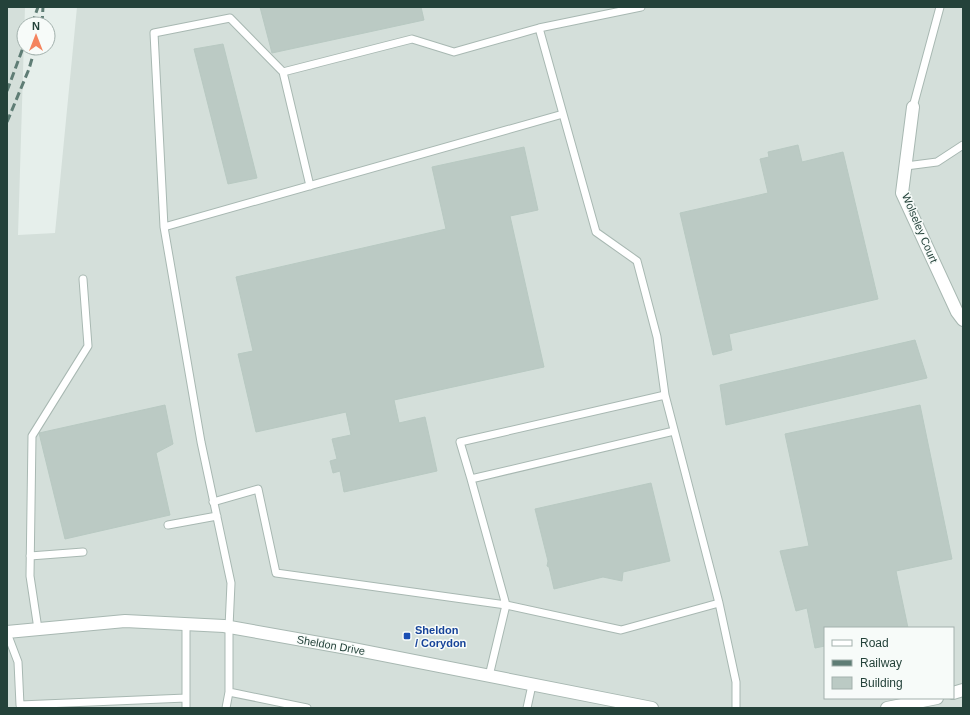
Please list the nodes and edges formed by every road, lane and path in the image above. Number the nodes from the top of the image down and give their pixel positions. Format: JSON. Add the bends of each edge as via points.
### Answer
{"nodes":[{"id":1,"x":640,"y":7,"type":"edge"},
{"id":2,"x":940,"y":7,"type":"edge"},
{"id":3,"x":540,"y":28,"type":"junction"},
{"id":4,"x":283,"y":72,"type":"junction"},
{"id":5,"x":913,"y":107,"type":"joint"},
{"id":6,"x":563,"y":114,"type":"junction"},
{"id":7,"x":963,"y":145,"type":"edge"},
{"id":8,"x":906,"y":166,"type":"junction"},
{"id":9,"x":310,"y":186,"type":"junction"},
{"id":10,"x":164,"y":227,"type":"junction"},
{"id":11,"x":82,"y":279,"type":"dead end"},
{"id":12,"x":963,"y":320,"type":"edge"},
{"id":13,"x":665,"y":395,"type":"junction"},
{"id":14,"x":674,"y":431,"type":"junction"},
{"id":15,"x":471,"y":480,"type":"junction"},
{"id":16,"x":214,"y":502,"type":"junction"},
{"id":17,"x":217,"y":516,"type":"junction"},
{"id":18,"x":168,"y":526,"type":"dead end"},
{"id":19,"x":82,"y":552,"type":"dead end"},
{"id":20,"x":30,"y":556,"type":"junction"},
{"id":21,"x":719,"y":603,"type":"junction"},
{"id":22,"x":506,"y":605,"type":"junction"},
{"id":23,"x":186,"y":624,"type":"junction"},
{"id":24,"x":229,"y":626,"type":"junction"},
{"id":25,"x":38,"y":629,"type":"junction"},
{"id":26,"x":7,"y":632,"type":"edge"},
{"id":27,"x":488,"y":676,"type":"junction"},
{"id":28,"x":532,"y":685,"type":"junction"},
{"id":29,"x":229,"y":692,"type":"junction"},
{"id":30,"x":186,"y":698,"type":"junction"},
{"id":31,"x":932,"y":699,"type":"edge"},
{"id":32,"x":20,"y":706,"type":"edge"},
{"id":33,"x":186,"y":708,"type":"edge"},
{"id":34,"x":226,"y":708,"type":"edge"},
{"id":35,"x":307,"y":708,"type":"edge"},
{"id":36,"x":527,"y":708,"type":"edge"},
{"id":37,"x":652,"y":708,"type":"edge"},
{"id":38,"x":736,"y":708,"type":"edge"},
{"id":39,"x":887,"y":708,"type":"edge"}],
"edges":[{"from":1,"to":3,"type":"lane"},
{"from":2,"to":5,"type":"lane"},
{"from":3,"to":4,"type":"lane","via":[[454,52],[412,39]]},
{"from":3,"to":6,"type":"lane"},
{"from":4,"to":9,"type":"lane"},
{"from":4,"to":10,"type":"lane","via":[[230,18],[154,34]]},
{"from":5,"to":8,"type":"street","name":"Wolseley Court"},
{"from":6,"to":9,"type":"lane"},
{"from":6,"to":13,"type":"lane","via":[[596,232],[637,261],[656,337]]},
{"from":7,"to":8,"type":"lane","via":[[937,162]]},
{"from":8,"to":12,"type":"street","name":"Wolseley Court","via":[[902,193]]},
{"from":9,"to":10,"type":"lane"},
{"from":10,"to":16,"type":"lane","via":[[201,442]]},
{"from":11,"to":20,"type":"lane","via":[[88,346],[32,436]]},
{"from":13,"to":14,"type":"lane"},
{"from":13,"to":15,"type":"lane","via":[[460,442]]},
{"from":14,"to":15,"type":"lane"},
{"from":14,"to":21,"type":"lane"},
{"from":15,"to":22,"type":"lane"},
{"from":16,"to":17,"type":"lane"},
{"from":16,"to":22,"type":"lane","via":[[258,489],[276,573]]},
{"from":17,"to":18,"type":"lane"},
{"from":17,"to":24,"type":"lane","via":[[231,583]]},
{"from":19,"to":20,"type":"lane"},
{"from":20,"to":25,"type":"lane","via":[[30,576]]},
{"from":21,"to":22,"type":"lane","via":[[621,630]]},
{"from":21,"to":38,"type":"lane","via":[[736,682]]},
{"from":22,"to":27,"type":"lane"},
{"from":23,"to":24,"type":"street","name":"Sheldon Drive"},
{"from":23,"to":25,"type":"street","name":"Sheldon Drive","via":[[125,621]]},
{"from":23,"to":30,"type":"lane"},
{"from":24,"to":27,"type":"street","name":"Sheldon Drive"},
{"from":24,"to":29,"type":"lane"},
{"from":25,"to":26,"type":"street","name":"Sheldon Drive"},
{"from":26,"to":32,"type":"lane","via":[[18,662]]},
{"from":27,"to":28,"type":"street","name":"Sheldon Drive"},
{"from":28,"to":36,"type":"lane"},
{"from":28,"to":37,"type":"street","name":"Sheldon Drive"},
{"from":29,"to":34,"type":"lane"},
{"from":29,"to":35,"type":"lane"},
{"from":30,"to":32,"type":"lane"},
{"from":30,"to":33,"type":"lane"},
{"from":31,"to":39,"type":"street"}]}
